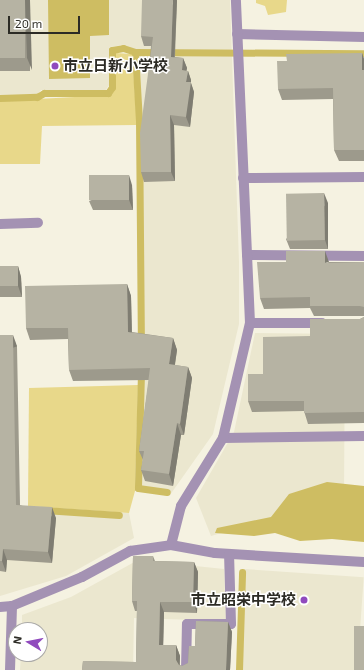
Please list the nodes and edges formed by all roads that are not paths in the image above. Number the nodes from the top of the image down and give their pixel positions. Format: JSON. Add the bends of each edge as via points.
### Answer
{"nodes":[{"id":1,"x":236,"y":0,"type":"edge"},
{"id":2,"x":364,"y":37,"type":"edge"},
{"id":3,"x":237,"y":38,"type":"junction"},
{"id":4,"x":364,"y":177,"type":"edge"},
{"id":5,"x":243,"y":178,"type":"junction"},
{"id":6,"x":38,"y":223,"type":"dead end"},
{"id":7,"x":0,"y":224,"type":"edge"},
{"id":8,"x":246,"y":255,"type":"junction"},
{"id":9,"x":364,"y":256,"type":"edge"},
{"id":10,"x":250,"y":323,"type":"junction"},
{"id":11,"x":334,"y":323,"type":"edge"},
{"id":12,"x":364,"y":436,"type":"edge"},
{"id":13,"x":223,"y":438,"type":"junction"},
{"id":14,"x":171,"y":545,"type":"junction"},
{"id":15,"x":230,"y":554,"type":"junction"},
{"id":16,"x":364,"y":562,"type":"edge"},
{"id":17,"x":12,"y":606,"type":"junction"},
{"id":18,"x":0,"y":607,"type":"edge"},
{"id":19,"x":10,"y":670,"type":"edge"},
{"id":20,"x":186,"y":670,"type":"edge"}],
"edges":[{"from":1,"to":3,"type":"street"},
{"from":2,"to":3,"type":"street"},
{"from":3,"to":5,"type":"street"},
{"from":4,"to":5,"type":"street"},
{"from":5,"to":8,"type":"street"},
{"from":6,"to":7,"type":"street"},
{"from":8,"to":9,"type":"street"},
{"from":8,"to":10,"type":"street"},
{"from":10,"to":11,"type":"street"},
{"from":10,"to":13,"type":"street"},
{"from":12,"to":13,"type":"street"},
{"from":13,"to":14,"type":"street","via":[[181,506]]},
{"from":14,"to":15,"type":"street"},
{"from":14,"to":17,"type":"street","via":[[130,551],[82,577]]},
{"from":15,"to":16,"type":"street"},
{"from":15,"to":20,"type":"street","via":[[231,624],[187,624]]},
{"from":17,"to":18,"type":"street"},
{"from":17,"to":19,"type":"street"}]}
